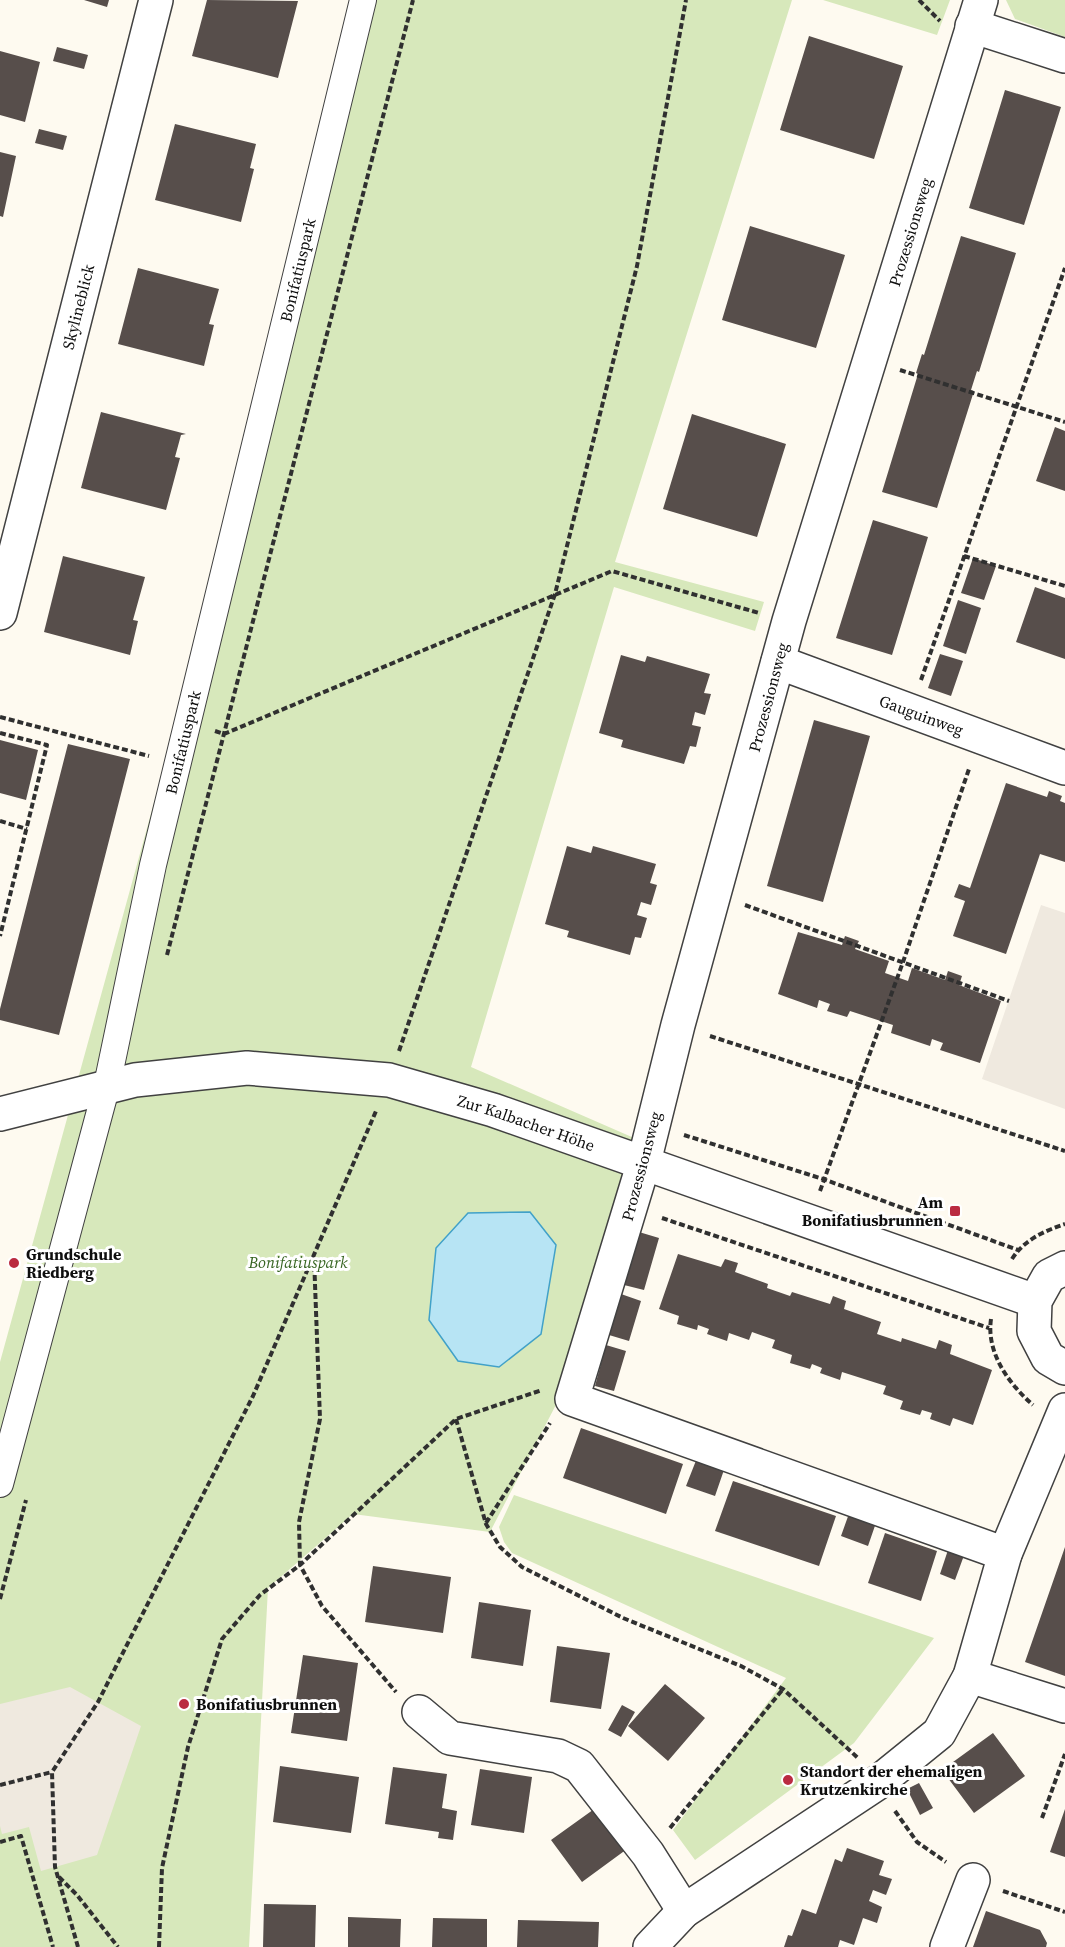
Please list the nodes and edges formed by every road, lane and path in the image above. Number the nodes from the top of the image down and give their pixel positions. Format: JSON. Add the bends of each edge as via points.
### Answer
{"nodes":[{"id":1,"x":156,"y":0,"type":"edge"},
{"id":2,"x":363,"y":0,"type":"edge"},
{"id":3,"x":413,"y":0,"type":"edge"},
{"id":4,"x":686,"y":0,"type":"edge"},
{"id":5,"x":919,"y":0,"type":"edge"},
{"id":6,"x":965,"y":16,"type":"edge"},
{"id":7,"x":1065,"y":56,"type":"edge"},
{"id":8,"x":1065,"y":268,"type":"edge"},
{"id":9,"x":871,"y":361,"type":"junction"},
{"id":10,"x":1017,"y":405,"type":"junction"},
{"id":11,"x":1065,"y":422,"type":"edge"},
{"id":12,"x":964,"y":556,"type":"junction"},
{"id":13,"x":1065,"y":586,"type":"edge"},
{"id":14,"x":555,"y":594,"type":"junction"},
{"id":15,"x":0,"y":613,"type":"edge"},
{"id":16,"x":789,"y":621,"type":"junction"},
{"id":17,"x":778,"y":662,"type":"junction"},
{"id":18,"x":910,"y":712,"type":"junction"},
{"id":19,"x":0,"y":717,"type":"edge"},
{"id":20,"x":208,"y":729,"type":"dead end"},
{"id":21,"x":0,"y":733,"type":"edge"},
{"id":22,"x":224,"y":734,"type":"junction"},
{"id":23,"x":980,"y":737,"type":"junction"},
{"id":24,"x":144,"y":755,"type":"dead end"},
{"id":25,"x":1065,"y":768,"type":"edge"},
{"id":26,"x":0,"y":821,"type":"edge"},
{"id":27,"x":27,"y":829,"type":"junction"},
{"id":28,"x":714,"y":893,"type":"junction"},
{"id":29,"x":0,"y":908,"type":"edge"},
{"id":30,"x":7,"y":910,"type":"junction"},
{"id":31,"x":0,"y":936,"type":"edge"},
{"id":32,"x":903,"y":962,"type":"junction"},
{"id":33,"x":165,"y":964,"type":"dead end"},
{"id":34,"x":1009,"y":1001,"type":"dead end"},
{"id":35,"x":678,"y":1025,"type":"junction"},
{"id":36,"x":389,"y":1080,"type":"junction"},
{"id":37,"x":107,"y":1085,"type":"junction"},
{"id":38,"x":858,"y":1085,"type":"junction"},
{"id":39,"x":0,"y":1114,"type":"edge"},
{"id":40,"x":652,"y":1125,"type":"junction"},
{"id":41,"x":1065,"y":1151,"type":"edge"},
{"id":42,"x":644,"y":1162,"type":"junction"},
{"id":43,"x":823,"y":1179,"type":"junction"},
{"id":44,"x":630,"y":1207,"type":"junction"},
{"id":45,"x":812,"y":1222,"type":"junction"},
{"id":46,"x":1018,"y":1250,"type":"dead end"},
{"id":47,"x":314,"y":1255,"type":"junction"},
{"id":48,"x":1065,"y":1268,"type":"edge"},
{"id":49,"x":1035,"y":1300,"type":"junction"},
{"id":50,"x":989,"y":1328,"type":"dead end"},
{"id":51,"x":1065,"y":1368,"type":"edge"},
{"id":52,"x":575,"y":1388,"type":"junction"},
{"id":53,"x":1065,"y":1410,"type":"edge"},
{"id":54,"x":456,"y":1419,"type":"junction"},
{"id":55,"x":0,"y":1484,"type":"edge"},
{"id":56,"x":486,"y":1524,"type":"junction"},
{"id":57,"x":1005,"y":1554,"type":"junction"},
{"id":58,"x":300,"y":1565,"type":"junction"},
{"id":59,"x":970,"y":1676,"type":"junction"},
{"id":60,"x":783,"y":1689,"type":"junction"},
{"id":61,"x":1065,"y":1706,"type":"edge"},
{"id":62,"x":419,"y":1712,"type":"joint"},
{"id":63,"x":1065,"y":1754,"type":"edge"},
{"id":64,"x":52,"y":1772,"type":"junction"},
{"id":65,"x":876,"y":1784,"type":"junction"},
{"id":66,"x":0,"y":1785,"type":"edge"},
{"id":67,"x":1042,"y":1818,"type":"dead end"},
{"id":68,"x":0,"y":1842,"type":"edge"},
{"id":69,"x":648,"y":1854,"type":"junction"},
{"id":70,"x":58,"y":1876,"type":"junction"},
{"id":71,"x":973,"y":1880,"type":"junction"},
{"id":72,"x":684,"y":1911,"type":"junction"},
{"id":73,"x":1065,"y":1912,"type":"edge"},
{"id":74,"x":53,"y":1947,"type":"edge"},
{"id":75,"x":78,"y":1947,"type":"edge"},
{"id":76,"x":118,"y":1947,"type":"edge"},
{"id":77,"x":159,"y":1947,"type":"edge"},
{"id":78,"x":650,"y":1947,"type":"edge"},
{"id":79,"x":947,"y":1947,"type":"edge"}],
"edges":[{"from":1,"to":15,"type":"street","name":"Skylineblick"},
{"from":2,"to":37,"type":"street","name":"Bonifatiuspark","via":[[153,865]]},
{"from":3,"to":22,"type":"path"},
{"from":4,"to":14,"type":"path","via":[[637,266]]},
{"from":5,"to":6,"type":"path"},
{"from":6,"to":7,"type":"street"},
{"from":6,"to":9,"type":"street","name":"Prozessionsweg"},
{"from":8,"to":10,"type":"path"},
{"from":9,"to":10,"type":"path"},
{"from":9,"to":16,"type":"street","name":"Prozessionsweg"},
{"from":10,"to":11,"type":"path"},
{"from":10,"to":12,"type":"path"},
{"from":12,"to":13,"type":"path"},
{"from":12,"to":18,"type":"path"},
{"from":14,"to":16,"type":"path","via":[[612,571]]},
{"from":14,"to":22,"type":"path"},
{"from":14,"to":36,"type":"path"},
{"from":16,"to":17,"type":"street","name":"Prozessionsweg"},
{"from":17,"to":18,"type":"street","name":"Gauguinweg"},
{"from":17,"to":28,"type":"street","name":"Prozessionsweg"},
{"from":18,"to":23,"type":"street","name":"Gauguinweg"},
{"from":19,"to":24,"type":"path"},
{"from":20,"to":22,"type":"path"},
{"from":21,"to":27,"type":"path","via":[[47,745]]},
{"from":22,"to":33,"type":"path"},
{"from":23,"to":25,"type":"street","name":"Gauguinweg"},
{"from":23,"to":32,"type":"path"},
{"from":26,"to":27,"type":"path"},
{"from":27,"to":30,"type":"path"},
{"from":28,"to":32,"type":"path"},
{"from":28,"to":35,"type":"street","name":"Prozessionsweg"},
{"from":29,"to":30,"type":"path"},
{"from":30,"to":31,"type":"path"},
{"from":32,"to":34,"type":"path"},
{"from":32,"to":38,"type":"path"},
{"from":35,"to":38,"type":"path"},
{"from":35,"to":40,"type":"street","name":"Prozessionsweg"},
{"from":36,"to":37,"type":"street","name":"Zur Kalbacher Höhe","via":[[248,1068]]},
{"from":36,"to":42,"type":"street","name":"Zur Kalbacher Höhe","via":[[493,1110]]},
{"from":36,"to":47,"type":"path"},
{"from":37,"to":39,"type":"street","name":"Zur Kalbacher Höhe"},
{"from":37,"to":55,"type":"street","name":"Bonifatiuspark"},
{"from":38,"to":41,"type":"path"},
{"from":38,"to":43,"type":"path"},
{"from":40,"to":42,"type":"street","name":"Prozessionsweg"},
{"from":40,"to":43,"type":"path"},
{"from":42,"to":44,"type":"street","name":"Prozessionsweg"},
{"from":42,"to":45,"type":"street","name":"Zur Kalbacher Höhe"},
{"from":43,"to":45,"type":"path"},
{"from":43,"to":46,"type":"path"},
{"from":44,"to":50,"type":"path"},
{"from":44,"to":52,"type":"street","name":"Prozessionsweg"},
{"from":45,"to":49,"type":"street","name":"Zur Kalbacher Höhe"},
{"from":47,"to":58,"type":"path","via":[[320,1419],[299,1522]]},
{"from":47,"to":64,"type":"path","via":[[253,1396],[98,1702]]},
{"from":48,"to":49,"type":"street","via":[[1049,1276]]},
{"from":49,"to":51,"type":"street","via":[[1034,1331],[1048,1358]]},
{"from":52,"to":54,"type":"path"},
{"from":52,"to":56,"type":"path"},
{"from":52,"to":57,"type":"street"},
{"from":53,"to":57,"type":"street"},
{"from":54,"to":56,"type":"path"},
{"from":54,"to":58,"type":"path"},
{"from":56,"to":60,"type":"path","via":[[500,1547],[522,1567],[623,1618],[741,1666]]},
{"from":57,"to":59,"type":"street"},
{"from":58,"to":62,"type":"path","via":[[322,1606],[393,1689]]},
{"from":58,"to":77,"type":"path","via":[[260,1595],[222,1639],[189,1747],[162,1868]]},
{"from":59,"to":61,"type":"street"},
{"from":59,"to":65,"type":"street","via":[[939,1732]]},
{"from":60,"to":65,"type":"path","via":[[846,1745]]},
{"from":60,"to":69,"type":"path"},
{"from":62,"to":69,"type":"street","via":[[450,1738],[558,1756],[579,1766]]},
{"from":63,"to":67,"type":"path"},
{"from":64,"to":66,"type":"path"},
{"from":64,"to":70,"type":"path"},
{"from":65,"to":71,"type":"path","via":[[917,1842]]},
{"from":65,"to":72,"type":"street"},
{"from":68,"to":74,"type":"path","via":[[21,1836]]},
{"from":69,"to":72,"type":"street"},
{"from":70,"to":75,"type":"path"},
{"from":70,"to":76,"type":"path"},
{"from":71,"to":73,"type":"path"},
{"from":71,"to":79,"type":"street"},
{"from":72,"to":78,"type":"street"}]}
